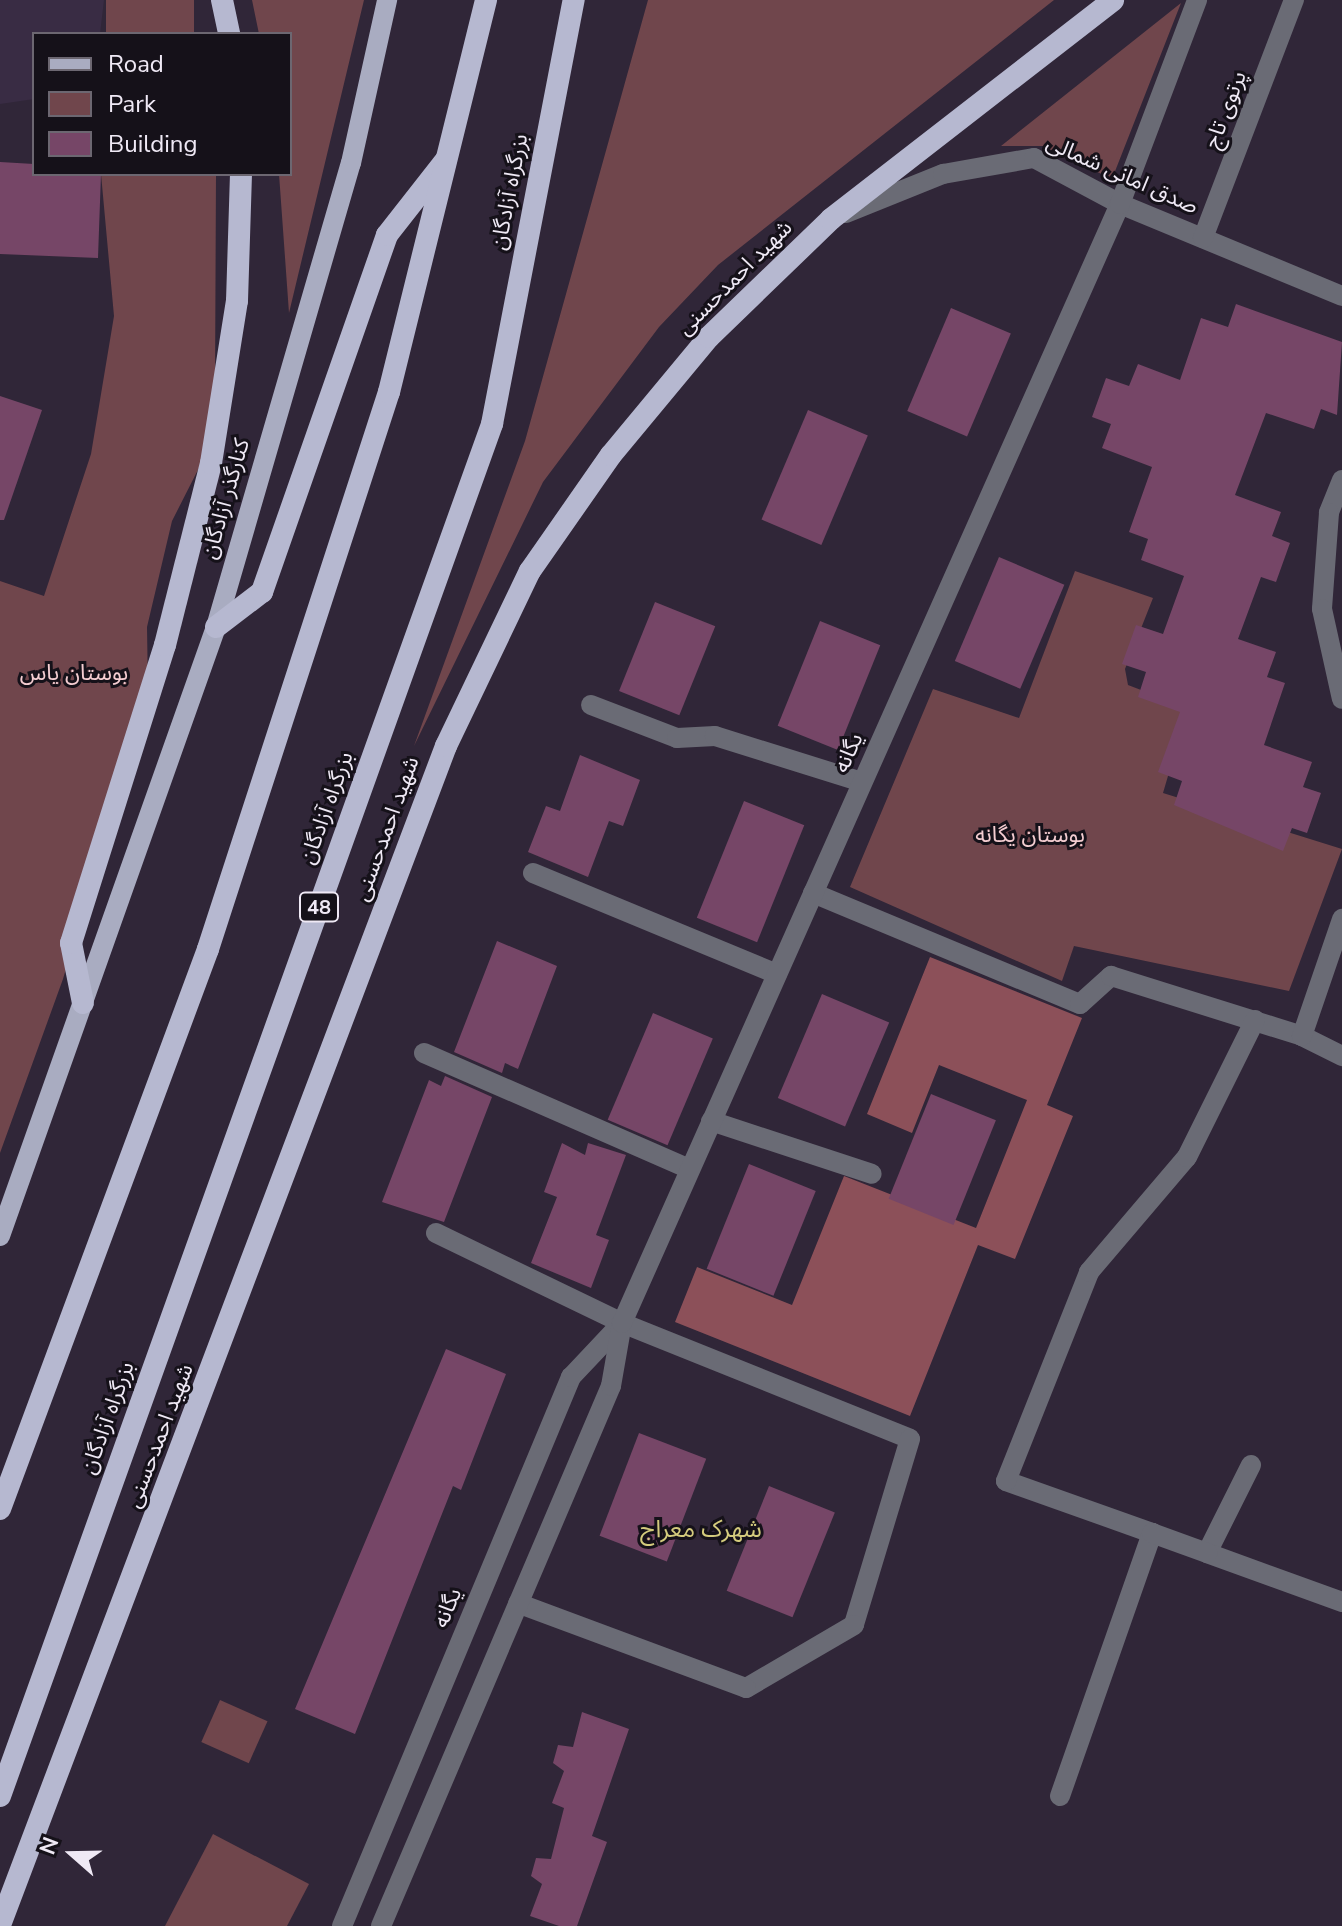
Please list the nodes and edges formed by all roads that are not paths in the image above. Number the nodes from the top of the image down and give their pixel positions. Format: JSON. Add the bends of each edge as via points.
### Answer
{"nodes":[{"id":1,"x":222,"y":0,"type":"edge"},
{"id":2,"x":387,"y":0,"type":"edge"},
{"id":3,"x":486,"y":0,"type":"edge"},
{"id":4,"x":574,"y":0,"type":"edge"},
{"id":5,"x":1113,"y":0,"type":"edge"},
{"id":6,"x":1197,"y":0,"type":"edge"},
{"id":7,"x":1294,"y":0,"type":"edge"},
{"id":8,"x":229,"y":32,"type":"edge"},
{"id":9,"x":451,"y":154,"type":"junction"},
{"id":10,"x":241,"y":176,"type":"edge"},
{"id":11,"x":1120,"y":204,"type":"junction"},
{"id":12,"x":831,"y":219,"type":"junction"},
{"id":13,"x":1203,"y":238,"type":"junction"},
{"id":14,"x":1342,"y":296,"type":"edge"},
{"id":15,"x":1342,"y":480,"type":"edge"},
{"id":16,"x":216,"y":627,"type":"junction"},
{"id":17,"x":1342,"y":699,"type":"edge"},
{"id":18,"x":591,"y":705,"type":"dead end"},
{"id":19,"x":862,"y":782,"type":"junction"},
{"id":20,"x":533,"y":873,"type":"dead end"},
{"id":21,"x":813,"y":893,"type":"junction"},
{"id":22,"x":1342,"y":919,"type":"edge"},
{"id":23,"x":777,"y":974,"type":"junction"},
{"id":24,"x":83,"y":1003,"type":"junction"},
{"id":25,"x":1255,"y":1020,"type":"junction"},
{"id":26,"x":1302,"y":1036,"type":"junction"},
{"id":27,"x":424,"y":1053,"type":"dead end"},
{"id":28,"x":1342,"y":1056,"type":"edge"},
{"id":29,"x":711,"y":1121,"type":"junction"},
{"id":30,"x":690,"y":1169,"type":"junction"},
{"id":31,"x":872,"y":1174,"type":"dead end"},
{"id":32,"x":436,"y":1233,"type":"dead end"},
{"id":33,"x":0,"y":1236,"type":"edge"},
{"id":34,"x":622,"y":1323,"type":"junction"},
{"id":35,"x":1251,"y":1465,"type":"dead end"},
{"id":36,"x":0,"y":1509,"type":"edge"},
{"id":37,"x":1152,"y":1533,"type":"junction"},
{"id":38,"x":1207,"y":1553,"type":"junction"},
{"id":39,"x":1342,"y":1602,"type":"edge"},
{"id":40,"x":518,"y":1603,"type":"junction"},
{"id":41,"x":0,"y":1796,"type":"edge"},
{"id":42,"x":1060,"y":1796,"type":"dead end"},
{"id":43,"x":0,"y":1925,"type":"edge"},
{"id":44,"x":342,"y":1926,"type":"edge"},
{"id":45,"x":381,"y":1926,"type":"edge"}],
"edges":[{"from":1,"to":8,"type":"highway"},
{"from":2,"to":16,"type":"main road","name":"کنارگذر آزادگان","via":[[351,163]]},
{"from":3,"to":9,"type":"highway"},
{"from":4,"to":41,"type":"highway","name":"بزرگراه آزادگان","number":"48","via":[[492,424]]},
{"from":5,"to":12,"type":"highway","name":"شهید احمدحسنی"},
{"from":6,"to":11,"type":"street","name":"یگانه"},
{"from":7,"to":13,"type":"street","name":"پرتوی تاج"},
{"from":9,"to":16,"type":"highway","via":[[387,235],[262,592]]},
{"from":9,"to":36,"type":"highway","via":[[389,392],[213,934]]},
{"from":10,"to":24,"type":"highway","name":"کنارگذر آزادگان","via":[[237,301],[211,463],[165,645],[71,943]]},
{"from":11,"to":12,"type":"street","name":"صدق امانی شمالی","via":[[1034,158],[943,174]]},
{"from":11,"to":13,"type":"street","name":"صدق امانی شمالی"},
{"from":11,"to":19,"type":"street","name":"یگانه"},
{"from":12,"to":43,"type":"highway","name":"شهید احمدحسنی","via":[[709,337],[611,455],[530,571],[446,746]]},
{"from":13,"to":14,"type":"street","name":"صدق امانی شمالی"},
{"from":15,"to":17,"type":"street","via":[[1329,513],[1322,609]]},
{"from":16,"to":24,"type":"main road","name":"کنارگذر آزادگان"},
{"from":18,"to":19,"type":"street","via":[[677,738],[715,736]]},
{"from":19,"to":21,"type":"street","name":"یگانه"},
{"from":20,"to":23,"type":"street"},
{"from":21,"to":23,"type":"street","name":"یگانه"},
{"from":21,"to":25,"type":"street","via":[[1080,1004],[1111,976]]},
{"from":22,"to":26,"type":"street"},
{"from":23,"to":29,"type":"street","name":"یگانه"},
{"from":24,"to":33,"type":"main road","name":"کنارگذر آزادگان"},
{"from":25,"to":26,"type":"street"},
{"from":25,"to":37,"type":"street","via":[[1187,1157],[1089,1272],[1006,1481]]},
{"from":26,"to":28,"type":"street"},
{"from":27,"to":30,"type":"street"},
{"from":29,"to":30,"type":"street","name":"یگانه"},
{"from":29,"to":31,"type":"street"},
{"from":30,"to":34,"type":"street","name":"یگانه"},
{"from":32,"to":34,"type":"street"},
{"from":34,"to":40,"type":"street","name":"یگانه","via":[[611,1386]]},
{"from":34,"to":40,"type":"street","via":[[910,1439],[854,1625],[746,1688]]},
{"from":34,"to":44,"type":"street","name":"یگانه","via":[[571,1377]]},
{"from":35,"to":38,"type":"street"},
{"from":37,"to":38,"type":"street"},
{"from":37,"to":42,"type":"street"},
{"from":38,"to":39,"type":"street"},
{"from":40,"to":45,"type":"street","name":"یگانه"}]}
